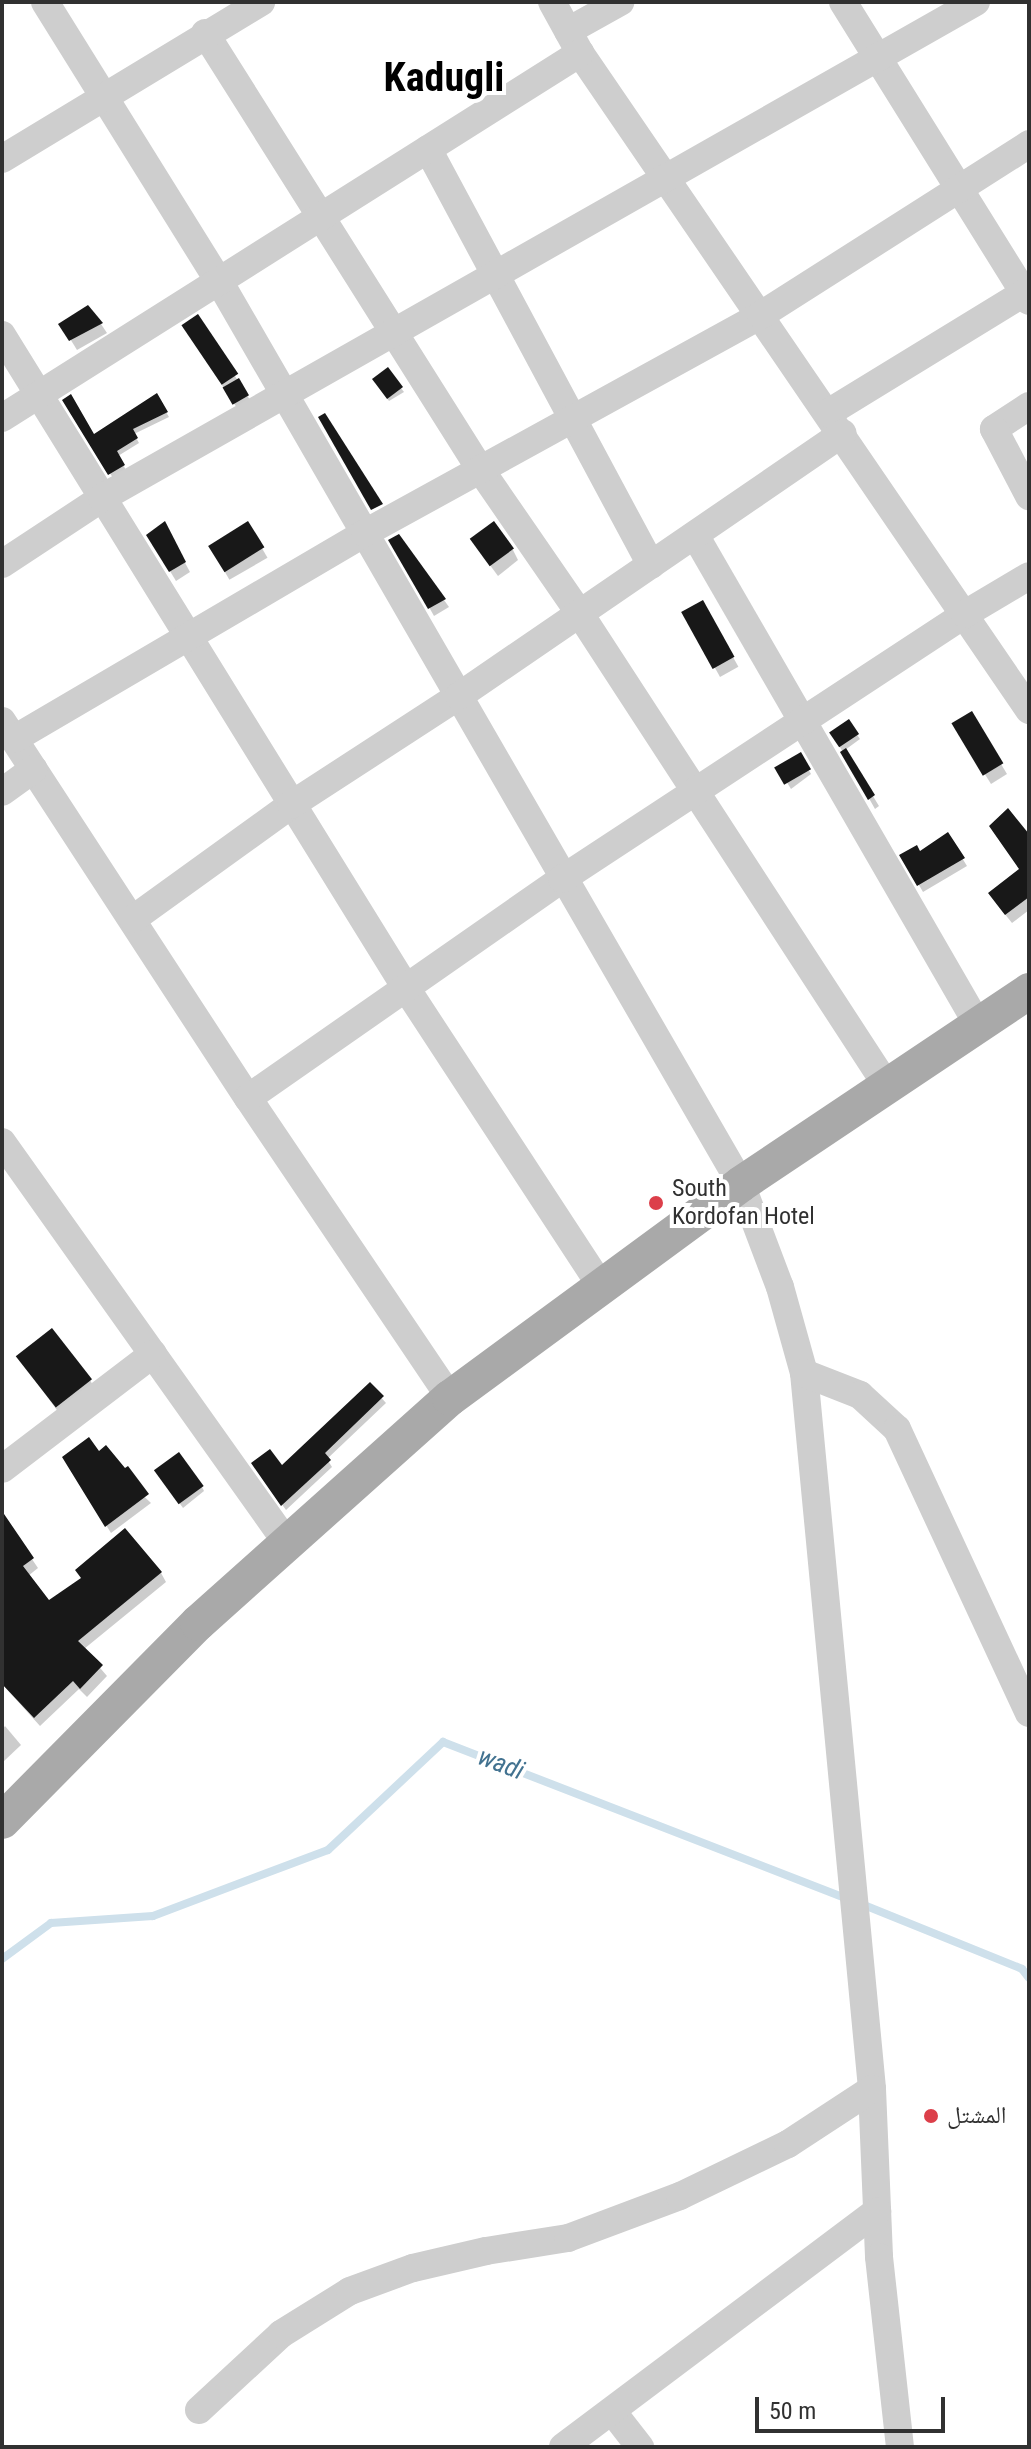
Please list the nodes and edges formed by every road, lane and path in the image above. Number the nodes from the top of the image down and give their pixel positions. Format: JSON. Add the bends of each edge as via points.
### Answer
{"nodes":[{"id":1,"x":45,"y":2,"type":"edge"},
{"id":2,"x":261,"y":2,"type":"edge"},
{"id":3,"x":552,"y":2,"type":"edge"},
{"id":4,"x":620,"y":2,"type":"edge"},
{"id":5,"x":843,"y":2,"type":"edge"},
{"id":6,"x":976,"y":2,"type":"edge"},
{"id":7,"x":205,"y":33,"type":"junction"},
{"id":8,"x":574,"y":42,"type":"junction"},
{"id":9,"x":877,"y":57,"type":"junction"},
{"id":10,"x":103,"y":95,"type":"junction"},
{"id":11,"x":1029,"y":144,"type":"edge"},
{"id":12,"x":428,"y":149,"type":"junction"},
{"id":13,"x":2,"y":159,"type":"edge"},
{"id":14,"x":667,"y":179,"type":"junction"},
{"id":15,"x":958,"y":189,"type":"junction"},
{"id":16,"x":323,"y":215,"type":"junction"},
{"id":17,"x":497,"y":276,"type":"junction"},
{"id":18,"x":219,"y":281,"type":"junction"},
{"id":19,"x":1027,"y":294,"type":"edge"},
{"id":20,"x":761,"y":315,"type":"junction"},
{"id":21,"x":397,"y":332,"type":"junction"},
{"id":22,"x":2,"y":335,"type":"edge"},
{"id":23,"x":39,"y":395,"type":"junction"},
{"id":24,"x":285,"y":395,"type":"junction"},
{"id":25,"x":1029,"y":406,"type":"edge"},
{"id":26,"x":2,"y":418,"type":"edge"},
{"id":27,"x":571,"y":419,"type":"junction"},
{"id":28,"x":835,"y":423,"type":"junction"},
{"id":29,"x":480,"y":469,"type":"junction"},
{"id":30,"x":1029,"y":496,"type":"edge"},
{"id":31,"x":102,"y":498,"type":"junction"},
{"id":32,"x":365,"y":533,"type":"junction"},
{"id":33,"x":695,"y":535,"type":"junction"},
{"id":34,"x":2,"y":564,"type":"edge"},
{"id":35,"x":651,"y":565,"type":"junction"},
{"id":36,"x":1029,"y":576,"type":"edge"},
{"id":37,"x":580,"y":614,"type":"junction"},
{"id":38,"x":965,"y":614,"type":"junction"},
{"id":39,"x":188,"y":637,"type":"junction"},
{"id":40,"x":459,"y":696,"type":"junction"},
{"id":41,"x":1029,"y":710,"type":"edge"},
{"id":42,"x":801,"y":722,"type":"junction"},
{"id":43,"x":8,"y":730,"type":"edge"},
{"id":44,"x":34,"y":769,"type":"junction"},
{"id":45,"x":695,"y":791,"type":"junction"},
{"id":46,"x":2,"y":792,"type":"edge"},
{"id":47,"x":291,"y":805,"type":"junction"},
{"id":48,"x":562,"y":879,"type":"junction"},
{"id":49,"x":133,"y":919,"type":"junction"},
{"id":50,"x":406,"y":988,"type":"junction"},
{"id":51,"x":1029,"y":991,"type":"edge"},
{"id":52,"x":978,"y":1025,"type":"junction"},
{"id":53,"x":887,"y":1086,"type":"junction"},
{"id":54,"x":248,"y":1098,"type":"junction"},
{"id":55,"x":2,"y":1142,"type":"edge"},
{"id":56,"x":741,"y":1184,"type":"junction"},
{"id":57,"x":602,"y":1287,"type":"junction"},
{"id":58,"x":153,"y":1354,"type":"junction"},
{"id":59,"x":804,"y":1373,"type":"junction"},
{"id":60,"x":450,"y":1398,"type":"junction"},
{"id":61,"x":2,"y":1469,"type":"edge"},
{"id":62,"x":287,"y":1543,"type":"junction"},
{"id":63,"x":1029,"y":1713,"type":"edge"},
{"id":64,"x":5,"y":1811,"type":"edge"},
{"id":65,"x":872,"y":2089,"type":"junction"},
{"id":66,"x":877,"y":2211,"type":"junction"},
{"id":67,"x":199,"y":2410,"type":"dead end"},
{"id":68,"x":612,"y":2411,"type":"junction"},
{"id":69,"x":563,"y":2447,"type":"edge"},
{"id":70,"x":640,"y":2447,"type":"edge"},
{"id":71,"x":900,"y":2447,"type":"edge"}],
"edges":[{"from":1,"to":10,"type":"street"},
{"from":2,"to":7,"type":"street"},
{"from":3,"to":8,"type":"street"},
{"from":4,"to":8,"type":"street"},
{"from":5,"to":9,"type":"street"},
{"from":6,"to":9,"type":"street"},
{"from":7,"to":10,"type":"street"},
{"from":7,"to":16,"type":"street"},
{"from":8,"to":12,"type":"street"},
{"from":8,"to":14,"type":"street"},
{"from":9,"to":14,"type":"street"},
{"from":9,"to":15,"type":"street"},
{"from":10,"to":13,"type":"street"},
{"from":10,"to":18,"type":"street"},
{"from":11,"to":15,"type":"street"},
{"from":12,"to":16,"type":"street"},
{"from":12,"to":17,"type":"street"},
{"from":14,"to":17,"type":"street"},
{"from":14,"to":20,"type":"street"},
{"from":15,"to":19,"type":"street"},
{"from":15,"to":20,"type":"street"},
{"from":16,"to":18,"type":"street"},
{"from":16,"to":21,"type":"street"},
{"from":17,"to":21,"type":"street"},
{"from":17,"to":27,"type":"street"},
{"from":18,"to":23,"type":"street"},
{"from":18,"to":24,"type":"street"},
{"from":19,"to":28,"type":"street"},
{"from":20,"to":27,"type":"street"},
{"from":20,"to":28,"type":"street"},
{"from":21,"to":24,"type":"street"},
{"from":21,"to":29,"type":"street"},
{"from":22,"to":23,"type":"street"},
{"from":23,"to":26,"type":"street"},
{"from":23,"to":31,"type":"street"},
{"from":24,"to":31,"type":"street"},
{"from":24,"to":32,"type":"street"},
{"from":25,"to":30,"type":"street","via":[[994,429]]},
{"from":27,"to":29,"type":"street"},
{"from":27,"to":35,"type":"street"},
{"from":28,"to":33,"type":"street"},
{"from":28,"to":38,"type":"street"},
{"from":29,"to":32,"type":"street"},
{"from":29,"to":37,"type":"street"},
{"from":31,"to":34,"type":"street"},
{"from":31,"to":39,"type":"street"},
{"from":32,"to":39,"type":"street"},
{"from":32,"to":40,"type":"street"},
{"from":33,"to":35,"type":"street"},
{"from":33,"to":42,"type":"street"},
{"from":35,"to":37,"type":"street"},
{"from":36,"to":38,"type":"street"},
{"from":37,"to":40,"type":"street"},
{"from":37,"to":45,"type":"street"},
{"from":38,"to":41,"type":"street"},
{"from":38,"to":42,"type":"street"},
{"from":39,"to":43,"type":"street"},
{"from":39,"to":47,"type":"street"},
{"from":40,"to":47,"type":"street"},
{"from":40,"to":48,"type":"street"},
{"from":42,"to":45,"type":"street"},
{"from":42,"to":52,"type":"street"},
{"from":43,"to":44,"type":"street"},
{"from":44,"to":46,"type":"street"},
{"from":44,"to":49,"type":"street"},
{"from":45,"to":48,"type":"street"},
{"from":45,"to":53,"type":"street"},
{"from":47,"to":49,"type":"street"},
{"from":47,"to":50,"type":"street"},
{"from":48,"to":50,"type":"street"},
{"from":48,"to":56,"type":"street"},
{"from":49,"to":54,"type":"street"},
{"from":50,"to":54,"type":"street"},
{"from":50,"to":57,"type":"street"},
{"from":51,"to":52,"type":"main road"},
{"from":52,"to":53,"type":"main road"},
{"from":53,"to":56,"type":"main road"},
{"from":54,"to":60,"type":"street"},
{"from":55,"to":58,"type":"street"},
{"from":56,"to":57,"type":"main road"},
{"from":56,"to":59,"type":"street","via":[[780,1287]]},
{"from":57,"to":60,"type":"main road"},
{"from":58,"to":61,"type":"street"},
{"from":58,"to":62,"type":"street"},
{"from":59,"to":63,"type":"street","via":[[860,1395],[897,1429]]},
{"from":59,"to":65,"type":"street"},
{"from":60,"to":62,"type":"main road"},
{"from":62,"to":64,"type":"main road"},
{"from":65,"to":66,"type":"street"},
{"from":65,"to":67,"type":"street","via":[[788,2144],[680,2196],[568,2238],[457,2258],[350,2291],[281,2334]]},
{"from":66,"to":68,"type":"street"},
{"from":66,"to":71,"type":"street"},
{"from":68,"to":69,"type":"street"},
{"from":68,"to":70,"type":"street"}]}
